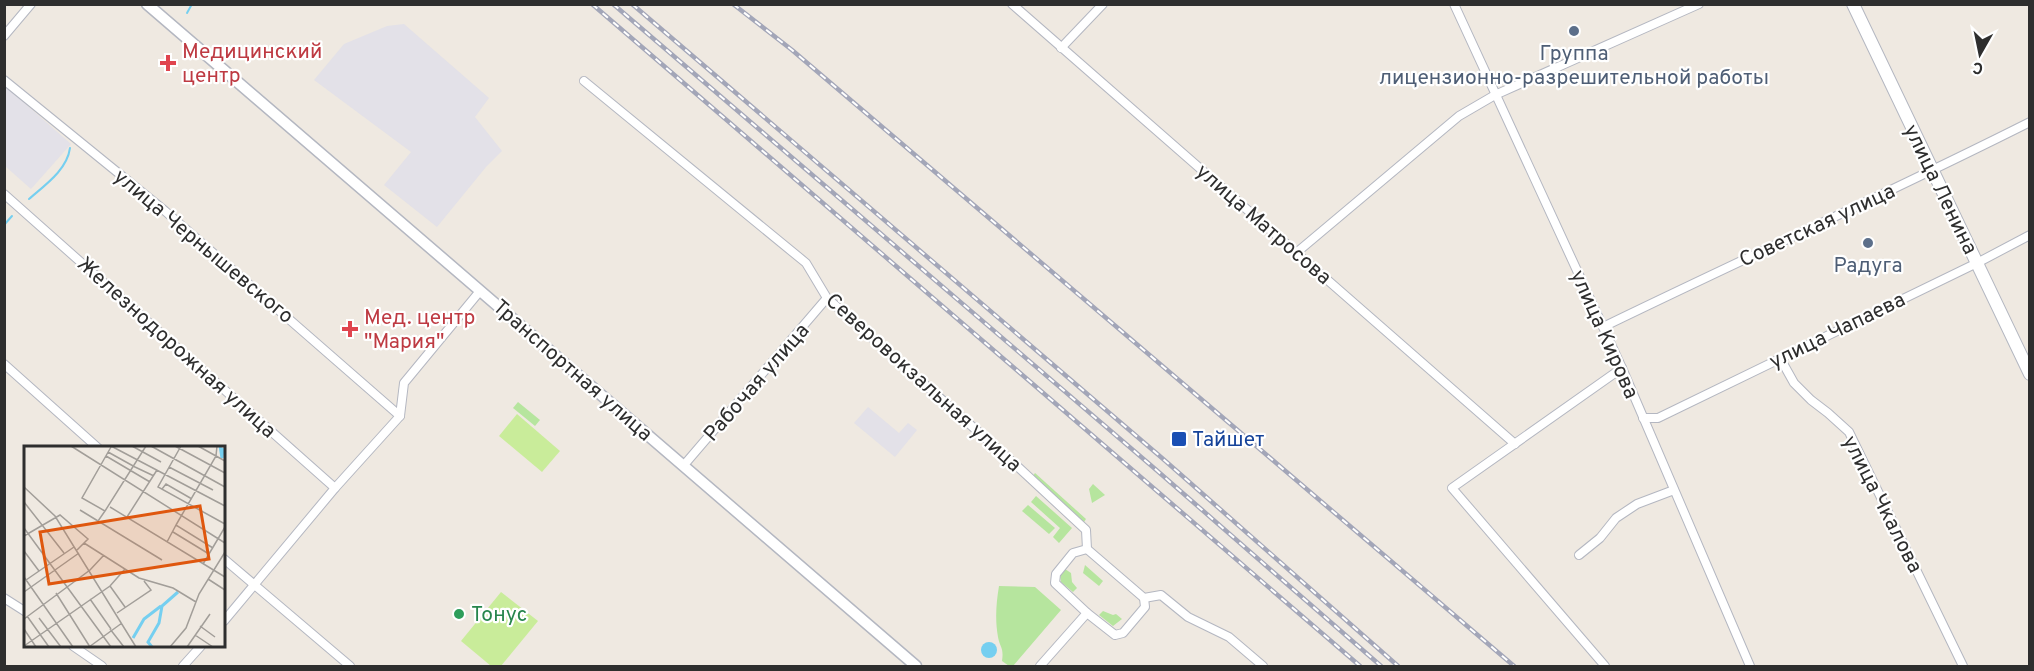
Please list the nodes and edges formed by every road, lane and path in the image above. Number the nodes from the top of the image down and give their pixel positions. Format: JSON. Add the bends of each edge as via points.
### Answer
{"nodes":[{"id":1,"x":31,"y":4,"type":"edge"},
{"id":2,"x":147,"y":4,"type":"edge"},
{"id":3,"x":1012,"y":4,"type":"edge"},
{"id":4,"x":1103,"y":4,"type":"edge"},
{"id":5,"x":1454,"y":4,"type":"edge"},
{"id":6,"x":1699,"y":4,"type":"edge"},
{"id":7,"x":1853,"y":4,"type":"edge"},
{"id":8,"x":4,"y":36,"type":"edge"},
{"id":9,"x":1061,"y":48,"type":"junction"},
{"id":10,"x":4,"y":80,"type":"edge"},
{"id":11,"x":584,"y":81,"type":"dead end"},
{"id":12,"x":1495,"y":95,"type":"junction"},
{"id":13,"x":2030,"y":122,"type":"edge"},
{"id":14,"x":1933,"y":171,"type":"junction"},
{"id":15,"x":4,"y":194,"type":"edge"},
{"id":16,"x":2030,"y":235,"type":"edge"},
{"id":17,"x":1296,"y":252,"type":"junction"},
{"id":18,"x":1977,"y":263,"type":"junction"},
{"id":19,"x":480,"y":291,"type":"junction"},
{"id":20,"x":827,"y":298,"type":"junction"},
{"id":21,"x":1603,"y":327,"type":"junction"},
{"id":22,"x":1780,"y":358,"type":"junction"},
{"id":23,"x":4,"y":364,"type":"edge"},
{"id":24,"x":1622,"y":368,"type":"junction"},
{"id":25,"x":2030,"y":374,"type":"edge"},
{"id":26,"x":400,"y":416,"type":"junction"},
{"id":27,"x":1643,"y":418,"type":"junction"},
{"id":28,"x":1515,"y":444,"type":"junction"},
{"id":29,"x":97,"y":446,"type":"edge"},
{"id":30,"x":684,"y":465,"type":"junction"},
{"id":31,"x":335,"y":488,"type":"junction"},
{"id":32,"x":1674,"y":490,"type":"junction"},
{"id":33,"x":1087,"y":549,"type":"junction"},
{"id":34,"x":1580,"y":555,"type":"dead end"},
{"id":35,"x":225,"y":560,"type":"edge"},
{"id":36,"x":255,"y":585,"type":"junction"},
{"id":37,"x":4,"y":598,"type":"edge"},
{"id":38,"x":1144,"y":598,"type":"junction"},
{"id":39,"x":24,"y":611,"type":"edge"},
{"id":40,"x":1087,"y":613,"type":"junction"},
{"id":41,"x":225,"y":620,"type":"edge"},
{"id":42,"x":76,"y":647,"type":"edge"},
{"id":43,"x":199,"y":647,"type":"edge"},
{"id":44,"x":102,"y":666,"type":"edge"},
{"id":45,"x":183,"y":666,"type":"edge"},
{"id":46,"x":350,"y":666,"type":"edge"},
{"id":47,"x":916,"y":666,"type":"edge"},
{"id":48,"x":1040,"y":666,"type":"edge"},
{"id":49,"x":1263,"y":666,"type":"edge"},
{"id":50,"x":1605,"y":666,"type":"edge"},
{"id":51,"x":1750,"y":666,"type":"edge"},
{"id":52,"x":1963,"y":666,"type":"edge"}],
"edges":[{"from":1,"to":8,"type":"street"},
{"from":2,"to":19,"type":"street","name":"Транспортная улица"},
{"from":3,"to":9,"type":"street","name":"улица Матросова"},
{"from":4,"to":9,"type":"street"},
{"from":5,"to":12,"type":"street","name":"улица Кирова"},
{"from":6,"to":12,"type":"street"},
{"from":7,"to":14,"type":"main road","name":"улица Ленина"},
{"from":9,"to":17,"type":"street","name":"улица Матросова"},
{"from":10,"to":26,"type":"street","name":"улица Чернышевского","via":[[165,211]]},
{"from":11,"to":20,"type":"street","name":"Северовокзальная улица","via":[[806,263]]},
{"from":12,"to":17,"type":"street","via":[[1459,116]]},
{"from":12,"to":21,"type":"street","name":"улица Кирова"},
{"from":13,"to":14,"type":"street","name":"Советская улица"},
{"from":14,"to":18,"type":"main road","name":"улица Ленина"},
{"from":14,"to":21,"type":"street","name":"Советская улица"},
{"from":15,"to":31,"type":"street","name":"Железнодорожная улица"},
{"from":16,"to":18,"type":"street","name":"улица Чапаева"},
{"from":17,"to":28,"type":"street","name":"улица Матросова"},
{"from":18,"to":22,"type":"street","name":"улица Чапаева"},
{"from":18,"to":25,"type":"main road","name":"улица Ленина"},
{"from":19,"to":26,"type":"street","via":[[404,383]]},
{"from":19,"to":30,"type":"street","name":"Транспортная улица"},
{"from":20,"to":30,"type":"street","name":"Рабочая улица"},
{"from":20,"to":33,"type":"street","name":"Северовокзальная улица","via":[[1086,530]]},
{"from":21,"to":24,"type":"street","name":"улица Кирова"},
{"from":22,"to":27,"type":"street","name":"улица Чапаева","via":[[1658,418]]},
{"from":22,"to":52,"type":"street","name":"улица Чкалова","via":[[1794,383],[1849,432]]},
{"from":23,"to":29,"type":"street"},
{"from":24,"to":27,"type":"street","name":"улица Кирова"},
{"from":24,"to":28,"type":"street"},
{"from":26,"to":31,"type":"street"},
{"from":27,"to":32,"type":"street","name":"улица Кирова"},
{"from":28,"to":50,"type":"street","via":[[1452,488]]},
{"from":30,"to":47,"type":"street","name":"Транспортная улица"},
{"from":31,"to":36,"type":"street"},
{"from":32,"to":34,"type":"street","via":[[1637,504],[1616,518]]},
{"from":32,"to":51,"type":"street","name":"улица Кирова"},
{"from":33,"to":38,"type":"street"},
{"from":33,"to":40,"type":"street","via":[[1073,553],[1056,574],[1055,583]]},
{"from":35,"to":36,"type":"street"},
{"from":36,"to":41,"type":"street"},
{"from":36,"to":46,"type":"street"},
{"from":37,"to":39,"type":"street"},
{"from":38,"to":40,"type":"street","via":[[1145,607],[1123,633],[1115,635]]},
{"from":38,"to":49,"type":"street","via":[[1161,595],[1188,616],[1229,637]]},
{"from":40,"to":48,"type":"street"},
{"from":42,"to":44,"type":"street"},
{"from":43,"to":45,"type":"street"}]}
